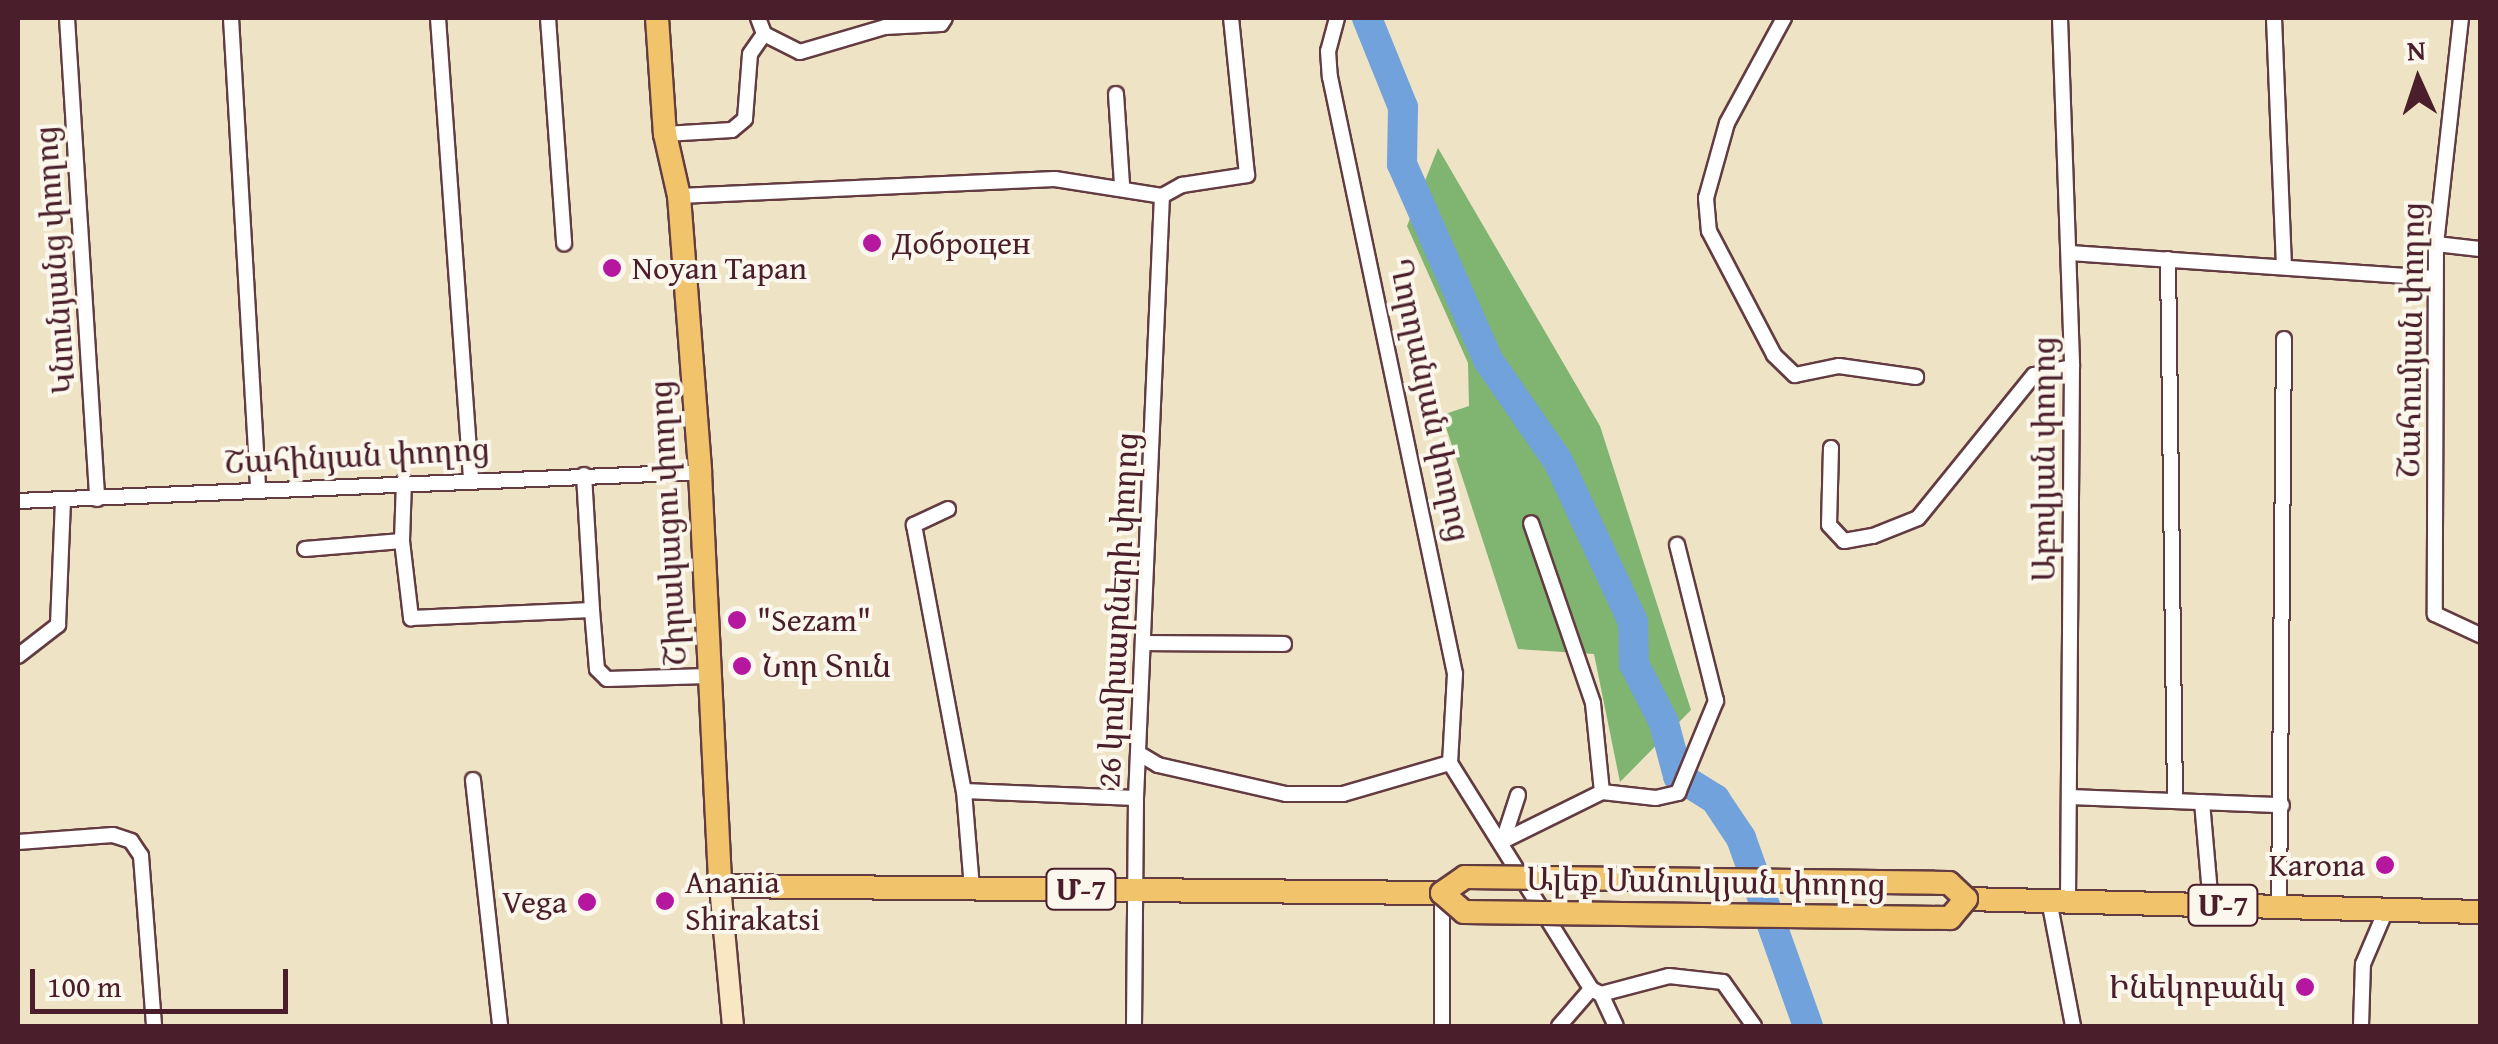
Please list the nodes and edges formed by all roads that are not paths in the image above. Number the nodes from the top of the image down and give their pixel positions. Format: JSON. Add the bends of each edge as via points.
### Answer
{"nodes":[{"id":1,"x":67,"y":18,"type":"edge"},
{"id":2,"x":232,"y":18,"type":"edge"},
{"id":3,"x":438,"y":18,"type":"edge"},
{"id":4,"x":548,"y":18,"type":"edge"},
{"id":5,"x":657,"y":18,"type":"edge"},
{"id":6,"x":758,"y":18,"type":"edge"},
{"id":7,"x":945,"y":18,"type":"edge"},
{"id":8,"x":1231,"y":18,"type":"edge"},
{"id":9,"x":1334,"y":18,"type":"edge"},
{"id":10,"x":1784,"y":18,"type":"edge"},
{"id":11,"x":2060,"y":18,"type":"edge"},
{"id":12,"x":2274,"y":18,"type":"edge"},
{"id":13,"x":2461,"y":18,"type":"edge"},
{"id":14,"x":903,"y":22,"type":"edge"},
{"id":15,"x":764,"y":34,"type":"junction"},
{"id":16,"x":1116,"y":94,"type":"dead end"},
{"id":17,"x":666,"y":134,"type":"junction"},
{"id":18,"x":1122,"y":185,"type":"junction"},
{"id":19,"x":679,"y":196,"type":"junction"},
{"id":20,"x":1162,"y":196,"type":"junction"},
{"id":21,"x":564,"y":243,"type":"dead end"},
{"id":22,"x":2436,"y":244,"type":"junction"},
{"id":23,"x":2480,"y":249,"type":"edge"},
{"id":24,"x":2070,"y":253,"type":"junction"},
{"id":25,"x":2168,"y":259,"type":"junction"},
{"id":26,"x":2284,"y":267,"type":"junction"},
{"id":27,"x":2435,"y":278,"type":"junction"},
{"id":28,"x":2284,"y":340,"type":"dead end"},
{"id":29,"x":2072,"y":368,"type":"junction"},
{"id":30,"x":1916,"y":377,"type":"dead end"},
{"id":31,"x":1832,"y":448,"type":"dead end"},
{"id":32,"x":700,"y":472,"type":"junction"},
{"id":33,"x":584,"y":474,"type":"junction"},
{"id":34,"x":471,"y":477,"type":"junction"},
{"id":35,"x":404,"y":480,"type":"junction"},
{"id":36,"x":258,"y":488,"type":"junction"},
{"id":37,"x":97,"y":499,"type":"junction"},
{"id":38,"x":18,"y":501,"type":"edge"},
{"id":39,"x":63,"y":501,"type":"junction"},
{"id":40,"x":948,"y":509,"type":"dead end"},
{"id":41,"x":1531,"y":522,"type":"dead end"},
{"id":42,"x":402,"y":541,"type":"junction"},
{"id":43,"x":1677,"y":545,"type":"dead end"},
{"id":44,"x":306,"y":548,"type":"dead end"},
{"id":45,"x":592,"y":610,"type":"junction"},
{"id":46,"x":2480,"y":636,"type":"edge"},
{"id":47,"x":1144,"y":643,"type":"junction"},
{"id":48,"x":1284,"y":644,"type":"dead end"},
{"id":49,"x":18,"y":656,"type":"edge"},
{"id":50,"x":708,"y":676,"type":"junction"},
{"id":51,"x":1138,"y":753,"type":"junction"},
{"id":52,"x":1450,"y":763,"type":"junction"},
{"id":53,"x":473,"y":780,"type":"dead end"},
{"id":54,"x":964,"y":791,"type":"junction"},
{"id":55,"x":1602,"y":792,"type":"junction"},
{"id":56,"x":1518,"y":795,"type":"dead end"},
{"id":57,"x":2070,"y":797,"type":"junction"},
{"id":58,"x":1136,"y":798,"type":"junction"},
{"id":59,"x":2175,"y":801,"type":"junction"},
{"id":60,"x":2202,"y":802,"type":"junction"},
{"id":61,"x":2282,"y":805,"type":"junction"},
{"id":62,"x":1503,"y":841,"type":"junction"},
{"id":63,"x":18,"y":842,"type":"edge"},
{"id":64,"x":720,"y":886,"type":"junction"},
{"id":65,"x":972,"y":888,"type":"junction"},
{"id":66,"x":1134,"y":890,"type":"junction"},
{"id":67,"x":1442,"y":894,"type":"junction"},
{"id":68,"x":1966,"y":899,"type":"junction"},
{"id":69,"x":2059,"y":900,"type":"junction"},
{"id":70,"x":2211,"y":905,"type":"junction"},
{"id":71,"x":2279,"y":906,"type":"junction"},
{"id":72,"x":2386,"y":910,"type":"junction"},
{"id":73,"x":2480,"y":912,"type":"edge"},
{"id":74,"x":1596,"y":992,"type":"junction"},
{"id":75,"x":154,"y":1026,"type":"edge"},
{"id":76,"x":500,"y":1026,"type":"edge"},
{"id":77,"x":733,"y":1026,"type":"edge"},
{"id":78,"x":1134,"y":1026,"type":"edge"},
{"id":79,"x":1442,"y":1026,"type":"edge"},
{"id":80,"x":1559,"y":1026,"type":"edge"},
{"id":81,"x":1616,"y":1026,"type":"edge"},
{"id":82,"x":1754,"y":1026,"type":"edge"},
{"id":83,"x":2073,"y":1026,"type":"edge"},
{"id":84,"x":2360,"y":1026,"type":"edge"}],
"edges":[{"from":1,"to":37,"type":"street","name":"Կնունյանց փողոց"},
{"from":2,"to":36,"type":"street"},
{"from":3,"to":34,"type":"street"},
{"from":4,"to":21,"type":"street"},
{"from":5,"to":17,"type":"main road","name":"Շիրակացու փողոց"},
{"from":6,"to":15,"type":"street"},
{"from":7,"to":14,"type":"street","via":[[941,24]]},
{"from":8,"to":20,"type":"street","via":[[1247,176],[1182,186]]},
{"from":9,"to":52,"type":"street","name":"Ղորղանյան փողոց","via":[[1328,51],[1456,674]]},
{"from":10,"to":30,"type":"street","via":[[1727,123],[1706,198],[1710,232],[1774,355],[1794,375],[1839,366]]},
{"from":11,"to":24,"type":"street","name":"Աբովյան փողոց"},
{"from":12,"to":26,"type":"street"},
{"from":13,"to":22,"type":"street","name":"Շահումյան փողոց"},
{"from":14,"to":15,"type":"street","via":[[800,52]]},
{"from":15,"to":17,"type":"street","via":[[750,54],[745,119],[732,130]]},
{"from":16,"to":18,"type":"street"},
{"from":17,"to":19,"type":"main road","name":"Շիրակացու փողոց"},
{"from":18,"to":19,"type":"street","via":[[1054,179]]},
{"from":18,"to":20,"type":"street"},
{"from":19,"to":32,"type":"main road","name":"Շիրակացու փողոց"},
{"from":20,"to":47,"type":"street","name":"26 կոմիսարների փողոց"},
{"from":22,"to":23,"type":"street"},
{"from":22,"to":27,"type":"street","name":"Շահումյան փողոց"},
{"from":24,"to":25,"type":"street"},
{"from":24,"to":29,"type":"street","name":"Աբովյան փողոց"},
{"from":25,"to":26,"type":"street"},
{"from":25,"to":59,"type":"street"},
{"from":26,"to":27,"type":"street"},
{"from":27,"to":46,"type":"street","name":"Շահումյան փողոց","via":[[2434,614]]},
{"from":28,"to":61,"type":"street"},
{"from":29,"to":31,"type":"street","via":[[2034,375],[1918,518],[1873,536],[1844,541],[1830,525]]},
{"from":29,"to":57,"type":"street","name":"Աբովյան փողոց"},
{"from":32,"to":33,"type":"street","name":"Շահինյան փողոց"},
{"from":32,"to":50,"type":"main road","name":"Շիրակացու փողոց"},
{"from":33,"to":34,"type":"street","name":"Շահինյան փողոց"},
{"from":33,"to":45,"type":"street"},
{"from":34,"to":35,"type":"street","name":"Շահինյան փողոց"},
{"from":35,"to":36,"type":"street","name":"Շահինյան փողոց"},
{"from":35,"to":42,"type":"street"},
{"from":36,"to":37,"type":"street","name":"Շահինյան փողոց"},
{"from":37,"to":39,"type":"street","name":"Շահինյան փողոց"},
{"from":38,"to":39,"type":"street","name":"Շահինյան փողոց"},
{"from":39,"to":49,"type":"street","via":[[58,625]]},
{"from":40,"to":54,"type":"street","via":[[914,526]]},
{"from":41,"to":55,"type":"street","via":[[1592,704]]},
{"from":42,"to":44,"type":"street"},
{"from":42,"to":45,"type":"street","via":[[412,618]]},
{"from":43,"to":55,"type":"street","via":[[1716,701],[1678,792],[1656,798]]},
{"from":45,"to":50,"type":"street","via":[[596,670],[608,678]]},
{"from":47,"to":48,"type":"street"},
{"from":47,"to":51,"type":"street","name":"26 կոմիսարների փողոց"},
{"from":50,"to":64,"type":"main road","name":"Շիրակացու փողոց"},
{"from":51,"to":52,"type":"street","via":[[1158,765],[1286,794],[1344,794]]},
{"from":51,"to":58,"type":"street","name":"26 կոմիսարների փողոց"},
{"from":52,"to":62,"type":"street"},
{"from":53,"to":76,"type":"street"},
{"from":54,"to":58,"type":"street"},
{"from":54,"to":65,"type":"street"},
{"from":55,"to":62,"type":"street"},
{"from":56,"to":62,"type":"street"},
{"from":57,"to":59,"type":"street"},
{"from":57,"to":69,"type":"street","name":"Աբովյան փողոց"},
{"from":58,"to":66,"type":"street","name":"26 կոմիսարների փողոց"},
{"from":59,"to":60,"type":"street"},
{"from":60,"to":61,"type":"street"},
{"from":60,"to":70,"type":"street"},
{"from":61,"to":71,"type":"street"},
{"from":62,"to":74,"type":"street"},
{"from":63,"to":75,"type":"street","via":[[113,835],[131,840],[141,856]]},
{"from":64,"to":65,"type":"main road","name":"Ալեք Մանուկյան փողոց","number":"Մ-7"},
{"from":64,"to":77,"type":"main road","name":"Շիրակացու փողոց"},
{"from":65,"to":66,"type":"main road","name":"Ալեք Մանուկյան փողոց","number":"Մ-7"},
{"from":66,"to":67,"type":"main road","name":"Ալեք Մանուկյան փողոց","number":"Մ-7"},
{"from":66,"to":78,"type":"street","name":"26 կոմիսարների փողոց"},
{"from":67,"to":68,"type":"main road","name":"Ալեք Մանուկյան փողոց","number":"Մ-7","bridge":true,"via":[[1465,876],[1948,882]]},
{"from":67,"to":68,"type":"main road","name":"Ալեք Մանուկյան փողոց","number":"Մ-7","bridge":true,"via":[[1464,912],[1950,918]]},
{"from":67,"to":79,"type":"street"},
{"from":68,"to":69,"type":"main road","name":"Ալեք Մանուկյան փողոց","number":"Մ-7"},
{"from":69,"to":70,"type":"main road","name":"Ալեք Մանուկյան փողոց","number":"Մ-7"},
{"from":69,"to":83,"type":"street","name":"Աբովյան փողոց"},
{"from":70,"to":71,"type":"main road","name":"Ալեք Մանուկյան փողոց","number":"Մ-7"},
{"from":71,"to":72,"type":"main road","name":"Ալեք Մանուկյան փողոց","number":"Մ-7"},
{"from":72,"to":73,"type":"main road","name":"Ալեք Մանուկյան փողոց","number":"Մ-7"},
{"from":72,"to":84,"type":"street","via":[[2363,964]]},
{"from":74,"to":80,"type":"street"},
{"from":74,"to":81,"type":"street"},
{"from":74,"to":82,"type":"street","via":[[1669,976],[1722,982]]}]}
